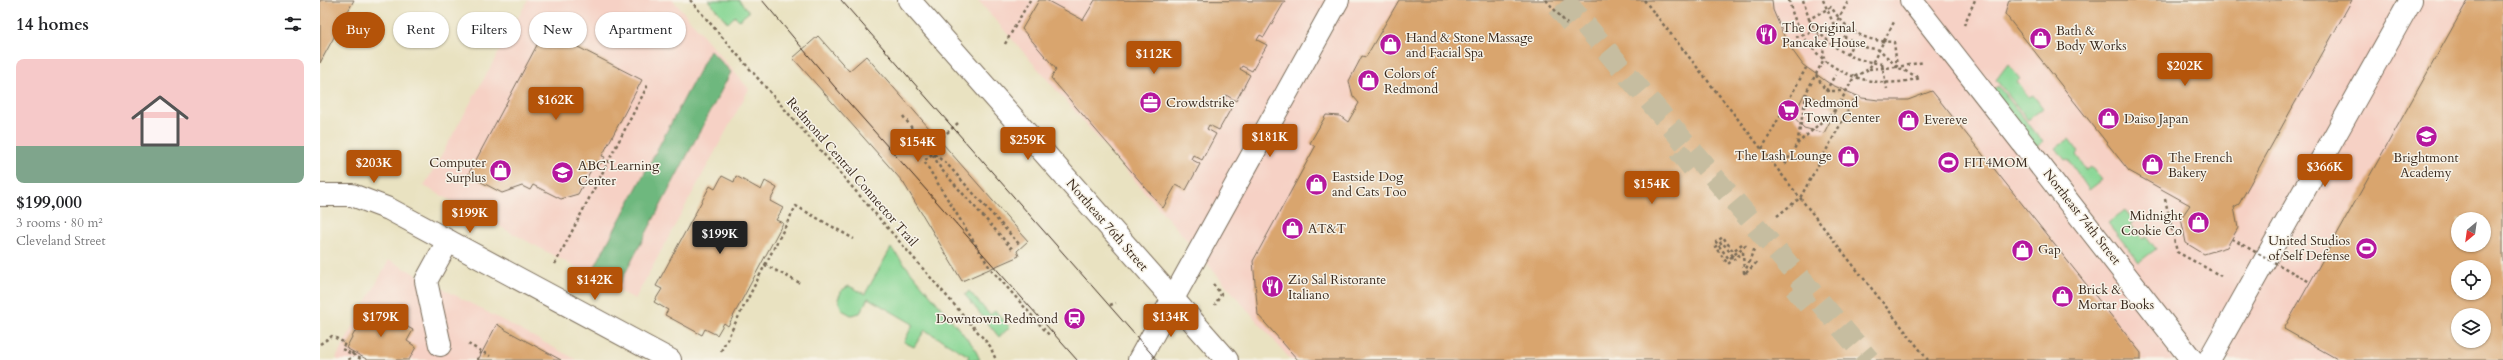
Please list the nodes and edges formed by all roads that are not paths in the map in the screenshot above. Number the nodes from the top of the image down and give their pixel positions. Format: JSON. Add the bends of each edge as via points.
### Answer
{"nodes":[{"id":1,"x":909,"y":0,"type":"edge"},
{"id":2,"x":1338,"y":0,"type":"edge"},
{"id":3,"x":1911,"y":0,"type":"edge"},
{"id":4,"x":2411,"y":0,"type":"edge"},
{"id":5,"x":320,"y":195,"type":"edge"},
{"id":6,"x":448,"y":241,"type":"junction"},
{"id":7,"x":1173,"y":299,"type":"junction"},
{"id":8,"x":440,"y":345,"type":"dead end"},
{"id":9,"x":670,"y":360,"type":"edge"},
{"id":10,"x":1139,"y":360,"type":"edge"},
{"id":11,"x":1227,"y":360,"type":"edge"},
{"id":12,"x":2192,"y":360,"type":"edge"},
{"id":13,"x":2209,"y":360,"type":"edge"}],
"edges":[{"from":1,"to":7,"type":"street","name":"Northeast 76th Street"},
{"from":2,"to":7,"type":"street"},
{"from":3,"to":12,"type":"street","name":"Northeast 74th Street"},
{"from":4,"to":13,"type":"street"},
{"from":5,"to":6,"type":"street","via":[[352,195],[371,201]]},
{"from":6,"to":8,"type":"street","via":[[426,281]]},
{"from":6,"to":9,"type":"street"},
{"from":7,"to":10,"type":"street"},
{"from":7,"to":11,"type":"street","name":"Northeast 76th Street"}]}
